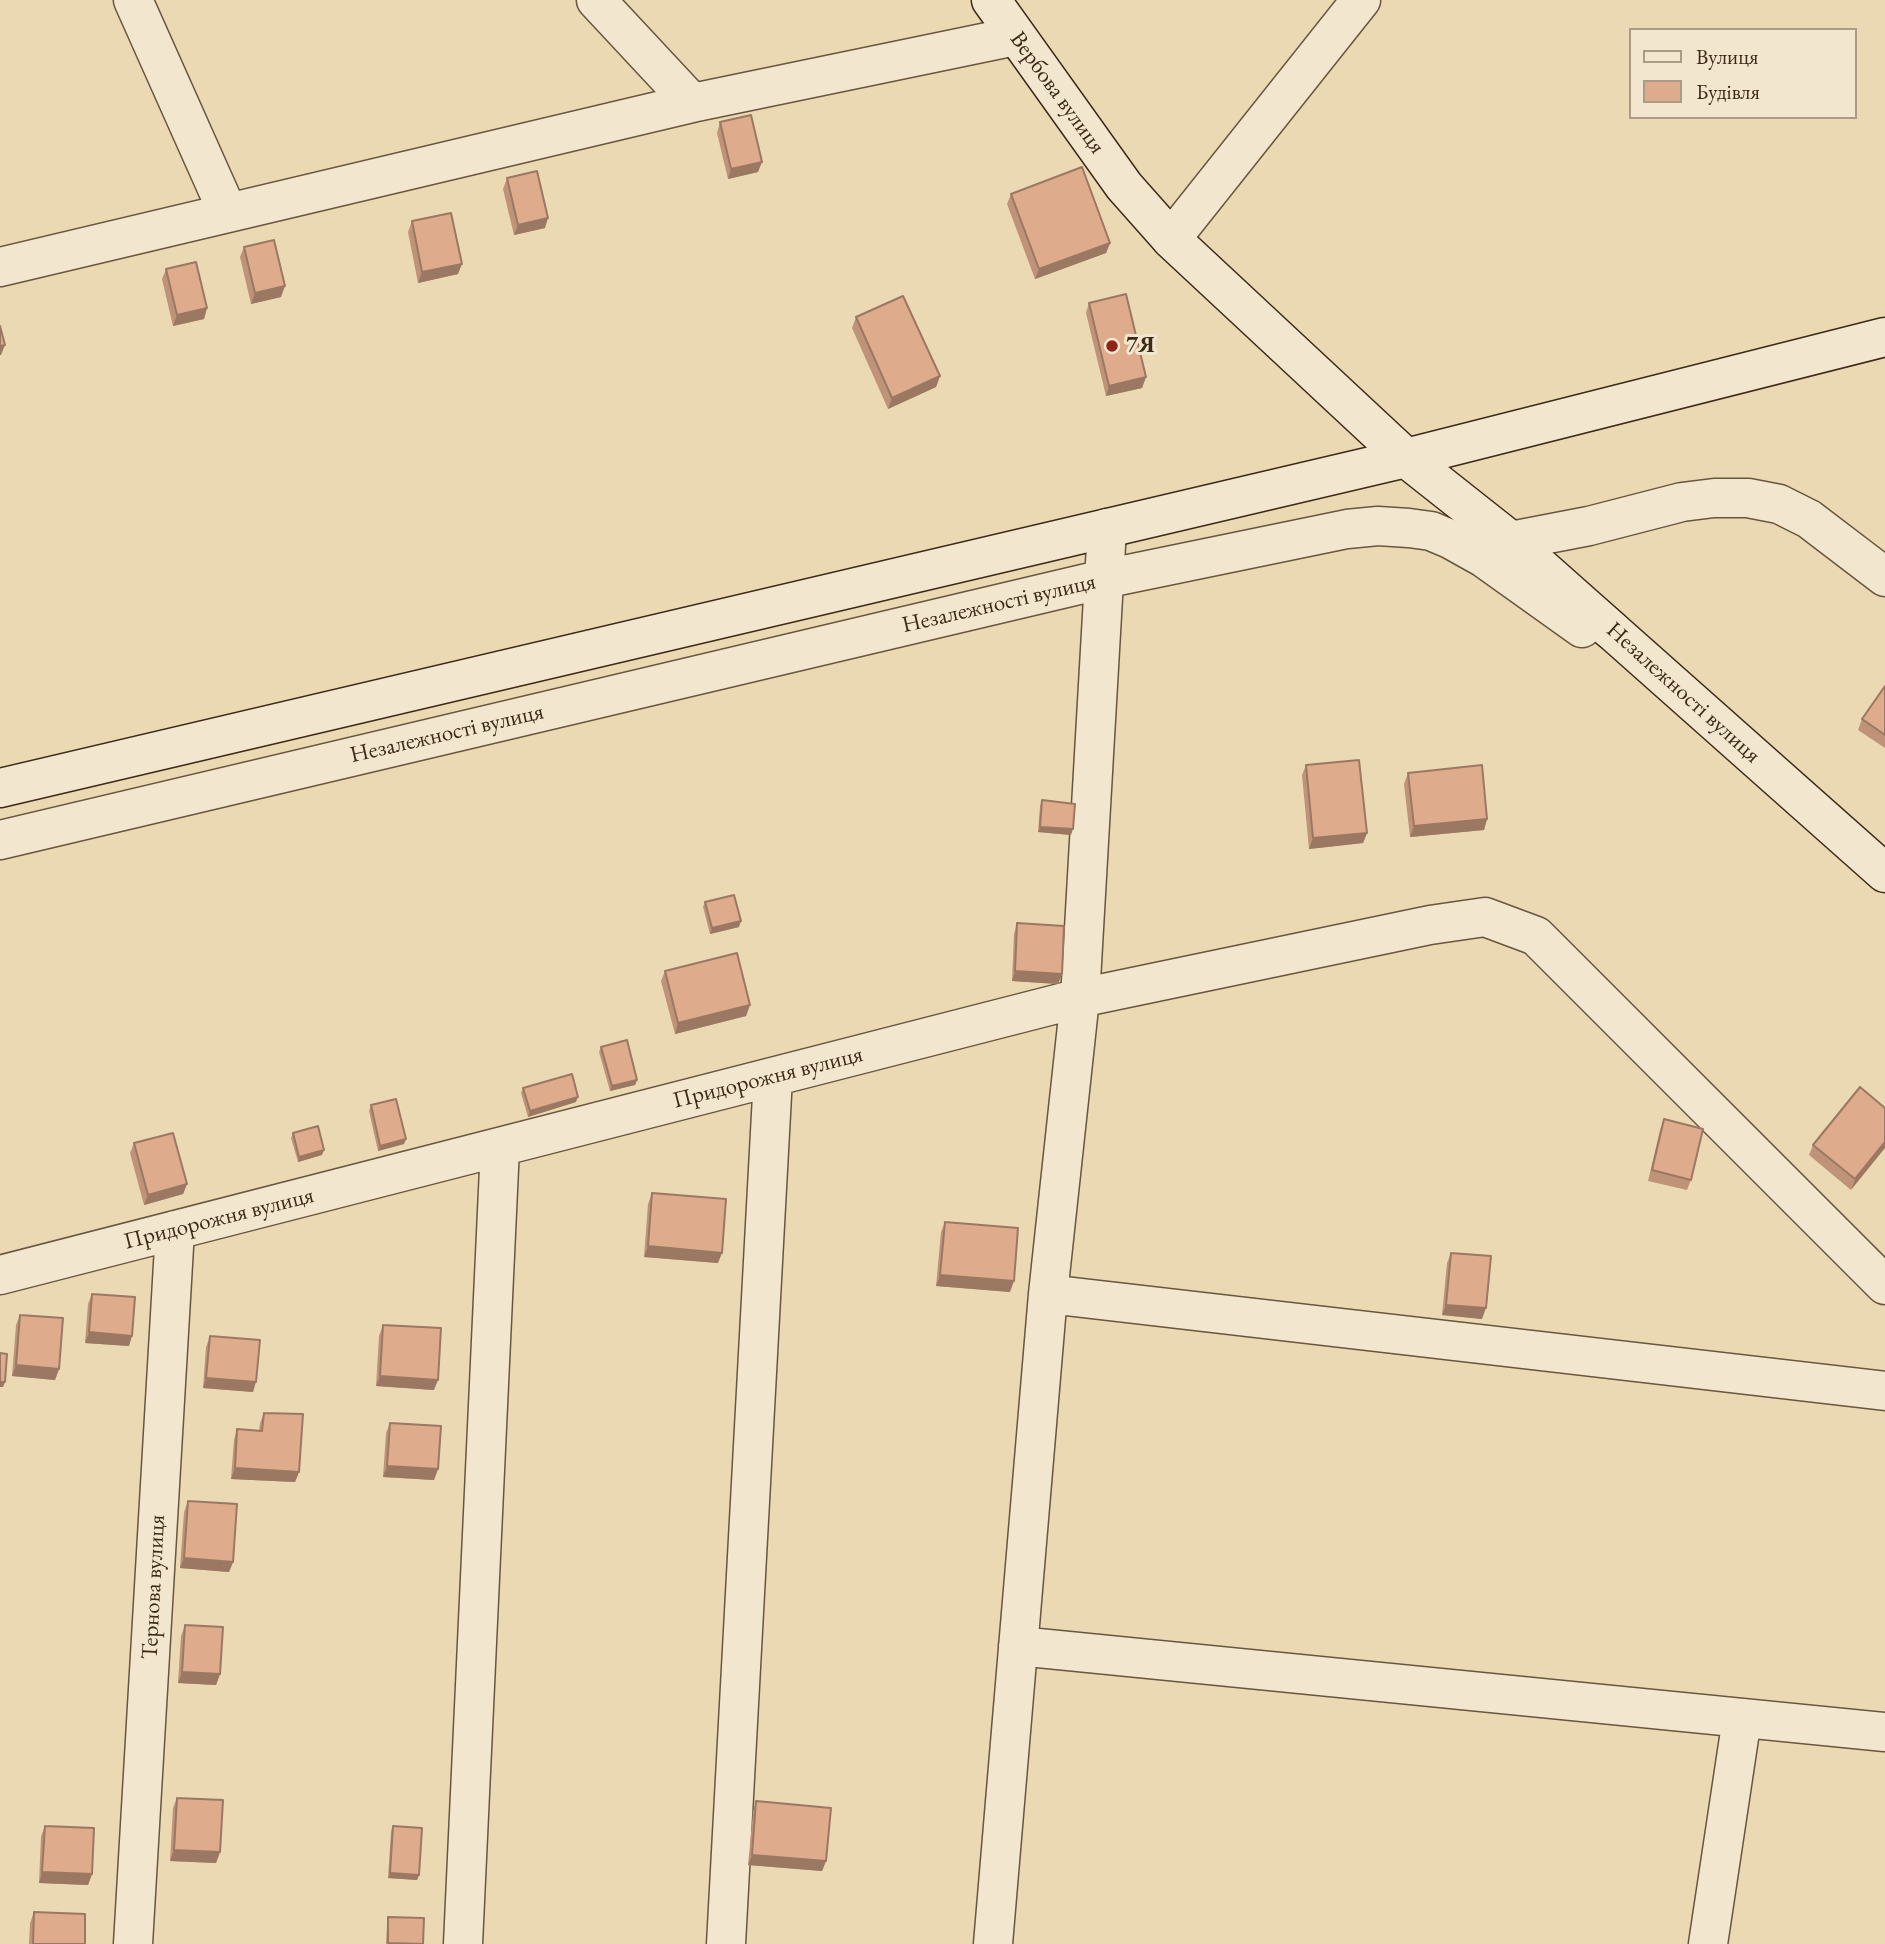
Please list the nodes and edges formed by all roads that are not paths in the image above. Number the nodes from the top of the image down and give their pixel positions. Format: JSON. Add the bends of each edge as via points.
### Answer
{"nodes":[{"id":1,"x":133,"y":0,"type":"edge"},
{"id":2,"x":596,"y":0,"type":"edge"},
{"id":3,"x":991,"y":0,"type":"edge"},
{"id":4,"x":1361,"y":0,"type":"edge"},
{"id":5,"x":1016,"y":36,"type":"junction"},
{"id":6,"x":692,"y":103,"type":"junction"},
{"id":7,"x":228,"y":213,"type":"junction"},
{"id":8,"x":1171,"y":239,"type":"junction"},
{"id":9,"x":0,"y":267,"type":"edge"},
{"id":10,"x":1885,"y":337,"type":"edge"},
{"id":11,"x":1406,"y":458,"type":"junction"},
{"id":12,"x":1107,"y":528,"type":"junction"},
{"id":13,"x":1511,"y":541,"type":"junction"},
{"id":14,"x":1885,"y":577,"type":"edge"},
{"id":15,"x":1104,"y":579,"type":"junction"},
{"id":16,"x":1595,"y":615,"type":"junction"},
{"id":17,"x":0,"y":788,"type":"edge"},
{"id":18,"x":0,"y":840,"type":"edge"},
{"id":19,"x":1885,"y":873,"type":"edge"},
{"id":20,"x":1080,"y":998,"type":"junction"},
{"id":21,"x":773,"y":1077,"type":"junction"},
{"id":22,"x":500,"y":1147,"type":"junction"},
{"id":23,"x":175,"y":1230,"type":"junction"},
{"id":24,"x":0,"y":1275,"type":"edge"},
{"id":25,"x":1885,"y":1285,"type":"edge"},
{"id":26,"x":1048,"y":1294,"type":"junction"},
{"id":27,"x":1885,"y":1391,"type":"edge"},
{"id":28,"x":1018,"y":1646,"type":"junction"},
{"id":29,"x":1742,"y":1718,"type":"junction"},
{"id":30,"x":1885,"y":1732,"type":"edge"},
{"id":31,"x":133,"y":1944,"type":"edge"},
{"id":32,"x":463,"y":1944,"type":"edge"},
{"id":33,"x":726,"y":1944,"type":"edge"},
{"id":34,"x":993,"y":1944,"type":"edge"},
{"id":35,"x":1707,"y":1944,"type":"edge"}],
"edges":[{"from":1,"to":7,"type":"street"},
{"from":2,"to":6,"type":"street"},
{"from":3,"to":5,"type":"street","name":"Вербова вулиця"},
{"from":4,"to":8,"type":"street"},
{"from":5,"to":6,"type":"street"},
{"from":5,"to":8,"type":"street","name":"Вербова вулиця","via":[[1124,186]]},
{"from":6,"to":7,"type":"street"},
{"from":7,"to":9,"type":"street"},
{"from":8,"to":11,"type":"street","name":"Вербова вулиця"},
{"from":10,"to":11,"type":"street"},
{"from":11,"to":12,"type":"street"},
{"from":11,"to":13,"type":"street","name":"Вербова вулиця"},
{"from":12,"to":15,"type":"street"},
{"from":12,"to":17,"type":"street"},
{"from":13,"to":14,"type":"street","via":[[1682,502],[1748,498],[1779,504],[1809,519]]},
{"from":13,"to":16,"type":"street","name":"Вербова вулиця"},
{"from":15,"to":16,"type":"street","name":"Незалежності вулиця","via":[[1347,529],[1409,528],[1431,531],[1468,548],[1582,628]]},
{"from":15,"to":18,"type":"street","name":"Незалежності вулиця"},
{"from":15,"to":20,"type":"street"},
{"from":16,"to":19,"type":"street","name":"Незалежності вулиця"},
{"from":20,"to":21,"type":"street","name":"Придорожня вулиця"},
{"from":20,"to":25,"type":"street","name":"Придорожня вулиця","via":[[1485,917],[1536,936]]},
{"from":20,"to":26,"type":"street"},
{"from":21,"to":22,"type":"street","name":"Придорожня вулиця"},
{"from":21,"to":33,"type":"street"},
{"from":22,"to":23,"type":"street","name":"Придорожня вулиця"},
{"from":22,"to":32,"type":"street"},
{"from":23,"to":24,"type":"street","name":"Придорожня вулиця"},
{"from":23,"to":31,"type":"street","name":"Тернова вулиця"},
{"from":26,"to":27,"type":"street"},
{"from":26,"to":28,"type":"street"},
{"from":28,"to":29,"type":"street"},
{"from":28,"to":34,"type":"street"},
{"from":29,"to":30,"type":"street"},
{"from":29,"to":35,"type":"street"}]}
